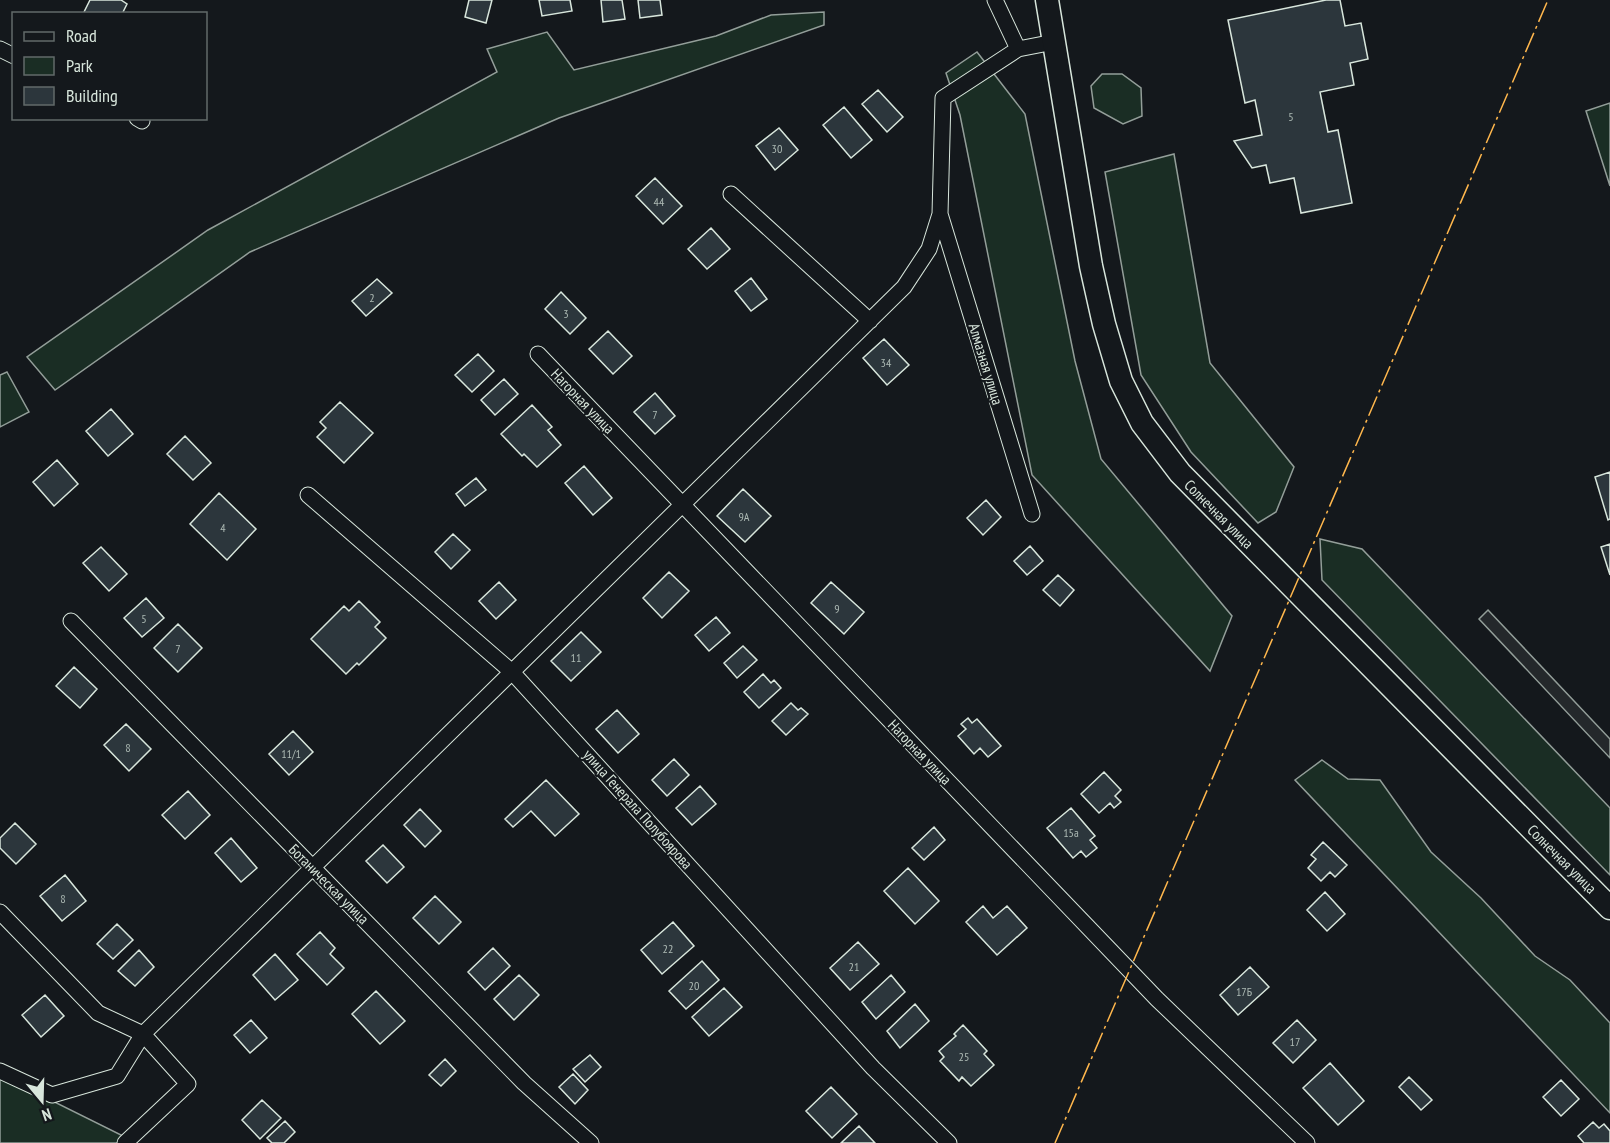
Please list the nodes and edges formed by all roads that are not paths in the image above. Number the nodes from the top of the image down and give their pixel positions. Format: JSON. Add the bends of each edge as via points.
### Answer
{"nodes":[{"id":1,"x":995,"y":0,"type":"edge"},
{"id":2,"x":1047,"y":0,"type":"edge"},
{"id":3,"x":1054,"y":42,"type":"junction"},
{"id":4,"x":1018,"y":49,"type":"junction"},
{"id":5,"x":731,"y":194,"type":"dead end"},
{"id":6,"x":940,"y":214,"type":"junction"},
{"id":7,"x":870,"y":321,"type":"junction"},
{"id":8,"x":538,"y":354,"type":"dead end"},
{"id":9,"x":308,"y":495,"type":"dead end"},
{"id":10,"x":682,"y":504,"type":"junction"},
{"id":11,"x":1032,"y":514,"type":"dead end"},
{"id":12,"x":71,"y":621,"type":"dead end"},
{"id":13,"x":512,"y":672,"type":"junction"},
{"id":14,"x":312,"y":868,"type":"junction"},
{"id":15,"x":1610,"y":908,"type":"edge"},
{"id":16,"x":0,"y":912,"type":"edge"},
{"id":17,"x":143,"y":1034,"type":"junction"},
{"id":18,"x":0,"y":1071,"type":"edge"},
{"id":19,"x":125,"y":1143,"type":"edge"},
{"id":20,"x":591,"y":1143,"type":"edge"},
{"id":21,"x":949,"y":1143,"type":"edge"},
{"id":22,"x":1307,"y":1143,"type":"edge"}],
"edges":[{"from":1,"to":4,"type":"street"},
{"from":2,"to":3,"type":"street","name":"Солнечная улица"},
{"from":3,"to":4,"type":"street"},
{"from":3,"to":15,"type":"street","name":"Солнечная улица","via":[[1104,324],[1121,381],[1142,423],[1180,473]]},
{"from":4,"to":6,"type":"street","via":[[943,98]]},
{"from":5,"to":7,"type":"street"},
{"from":6,"to":7,"type":"street","via":[[929,249],[904,287]]},
{"from":6,"to":11,"type":"street","name":"Алмазная улица"},
{"from":7,"to":10,"type":"street"},
{"from":8,"to":10,"type":"street","name":"Нагорная улица"},
{"from":9,"to":13,"type":"street","name":"улица Генерала Полубоярова"},
{"from":10,"to":13,"type":"street"},
{"from":10,"to":22,"type":"street","name":"Нагорная улица","via":[[1157,999]]},
{"from":12,"to":14,"type":"street","name":"Ботаническая улица"},
{"from":13,"to":14,"type":"street"},
{"from":13,"to":21,"type":"street","name":"улица Генерала Полубоярова","via":[[873,1068]]},
{"from":14,"to":17,"type":"street"},
{"from":14,"to":20,"type":"street","name":"Ботаническая улица","via":[[524,1083]]},
{"from":16,"to":17,"type":"street","via":[[98,1013]]},
{"from":17,"to":18,"type":"street","via":[[117,1076],[52,1095]]},
{"from":17,"to":19,"type":"street","via":[[188,1084]]}]}
